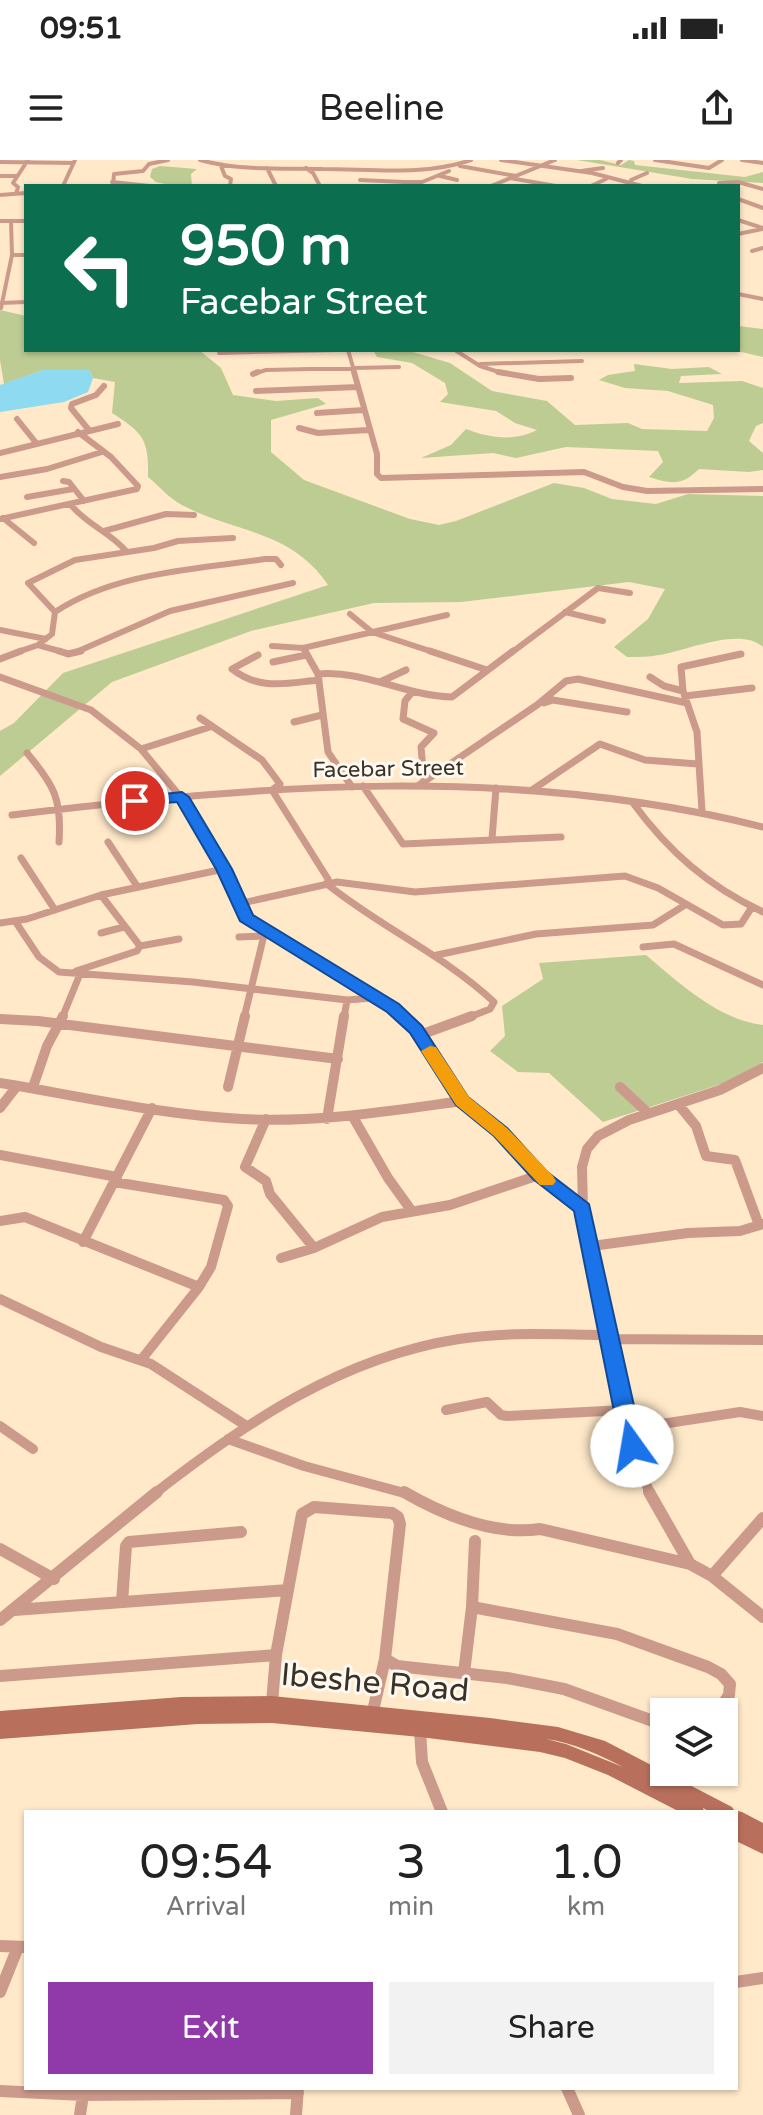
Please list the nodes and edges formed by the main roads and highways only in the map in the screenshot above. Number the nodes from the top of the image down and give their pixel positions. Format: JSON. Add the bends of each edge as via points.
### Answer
{"nodes":[{"id":1,"x":0,"y":1718,"type":"edge"},
{"id":2,"x":0,"y":1732,"type":"edge"},
{"id":3,"x":692,"y":1810,"type":"edge"},
{"id":4,"x":722,"y":1810,"type":"edge"},
{"id":5,"x":738,"y":1818,"type":"edge"},
{"id":6,"x":763,"y":1831,"type":"edge"},
{"id":7,"x":738,"y":1834,"type":"edge"},
{"id":8,"x":763,"y":1846,"type":"edge"}],
"edges":[{"from":1,"to":4,"type":"main road","name":"Ibeshe Road","via":[[181,1704],[272,1703],[558,1734],[599,1746]]},
{"from":2,"to":3,"type":"main road","name":"Ibeshe Road","via":[[272,1716],[420,1730],[566,1751]]},
{"from":5,"to":6,"type":"main road"},
{"from":7,"to":8,"type":"main road"}]}
